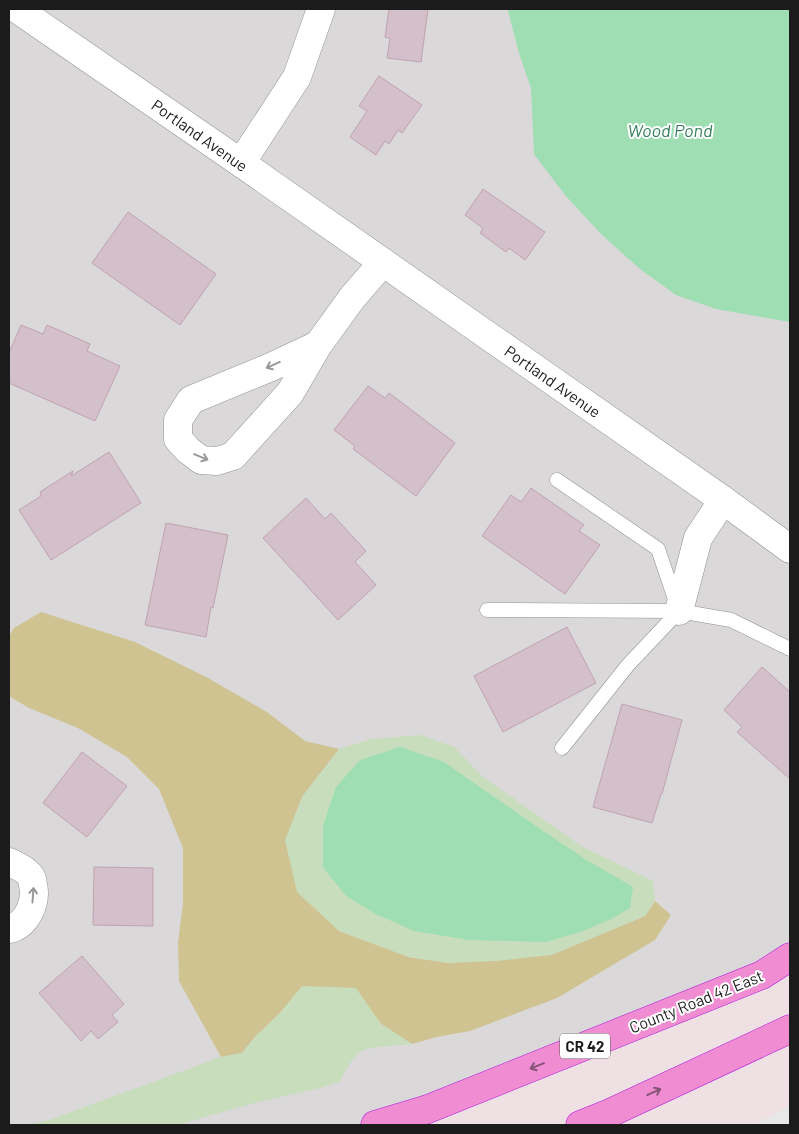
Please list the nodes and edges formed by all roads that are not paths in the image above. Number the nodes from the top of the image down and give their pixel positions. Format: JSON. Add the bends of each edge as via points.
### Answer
{"nodes":[{"id":1,"x":17,"y":9,"type":"edge"},
{"id":2,"x":321,"y":9,"type":"edge"},
{"id":3,"x":241,"y":162,"type":"junction"},
{"id":4,"x":383,"y":262,"type":"junction"},
{"id":5,"x":318,"y":345,"type":"junction"},
{"id":6,"x":557,"y":480,"type":"dead end"},
{"id":7,"x":723,"y":500,"type":"junction"},
{"id":8,"x":790,"y":549,"type":"edge"},
{"id":9,"x":487,"y":610,"type":"dead end"},
{"id":10,"x":679,"y":611,"type":"junction"},
{"id":11,"x":790,"y":649,"type":"edge"},
{"id":12,"x":562,"y":748,"type":"dead end"},
{"id":13,"x":9,"y":862,"type":"edge"},
{"id":14,"x":9,"y":929,"type":"edge"},
{"id":15,"x":790,"y":957,"type":"edge"},
{"id":16,"x":783,"y":1035,"type":"edge"},
{"id":17,"x":375,"y":1125,"type":"edge"},
{"id":18,"x":580,"y":1125,"type":"edge"}],
"edges":[{"from":1,"to":3,"type":"street","name":"Portland Avenue"},
{"from":2,"to":3,"type":"street","via":[[298,77]]},
{"from":3,"to":4,"type":"street","name":"Portland Avenue"},
{"from":4,"to":5,"type":"street"},
{"from":4,"to":7,"type":"street","name":"Portland Avenue"},
{"from":5,"to":5,"type":"street","one_way":true,"via":[[191,400],[178,420],[178,439],[201,460],[217,461],[233,456],[290,393]]},
{"from":6,"to":10,"type":"lane","via":[[658,549]]},
{"from":7,"to":8,"type":"street","name":"Portland Avenue"},
{"from":7,"to":10,"type":"street","via":[[698,538]]},
{"from":9,"to":10,"type":"lane"},
{"from":10,"to":11,"type":"lane","via":[[731,620]]},
{"from":10,"to":12,"type":"lane","via":[[628,665]]},
{"from":14,"to":13,"type":"street","one_way":true,"via":[[23,921],[35,894],[31,878]]},
{"from":15,"to":17,"type":"highway","name":"County Road 42 East","number":"CR 42","one_way":true,"via":[[762,975],[428,1109]]},
{"from":18,"to":16,"type":"highway","one_way":true}]}
